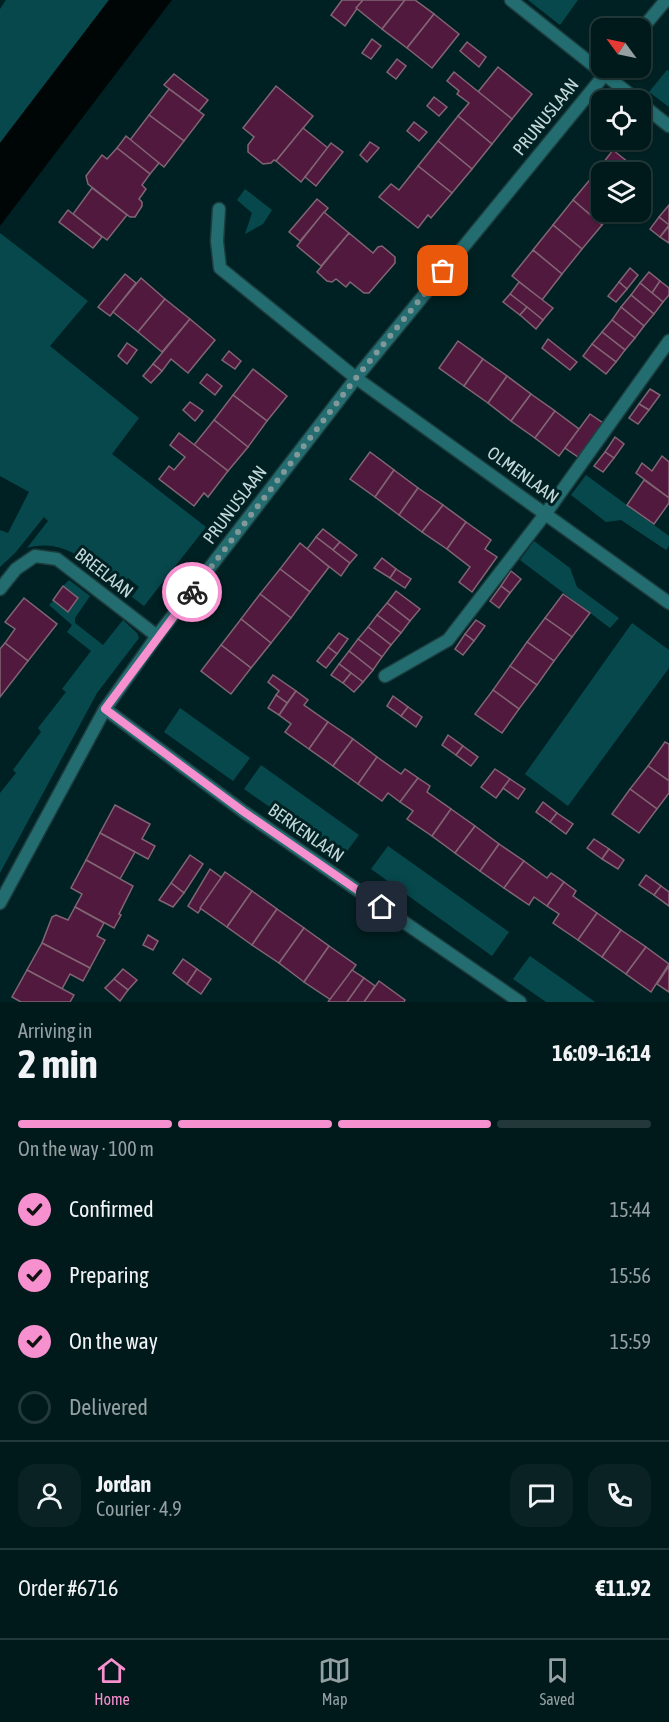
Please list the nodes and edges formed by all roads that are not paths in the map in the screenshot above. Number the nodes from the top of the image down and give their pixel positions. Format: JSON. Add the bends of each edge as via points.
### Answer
{"nodes":[{"id":1,"x":511,"y":0,"type":"edge"},
{"id":2,"x":666,"y":0,"type":"edge"},
{"id":3,"x":651,"y":18,"type":"edge"},
{"id":4,"x":591,"y":59,"type":"edge"},
{"id":5,"x":601,"y":78,"type":"edge"},
{"id":6,"x":614,"y":78,"type":"edge"},
{"id":7,"x":627,"y":90,"type":"edge"},
{"id":8,"x":651,"y":112,"type":"edge"},
{"id":9,"x":669,"y":126,"type":"edge"},
{"id":10,"x":219,"y":209,"type":"dead end"},
{"id":11,"x":669,"y":341,"type":"edge"},
{"id":12,"x":356,"y":378,"type":"junction"},
{"id":13,"x":546,"y":513,"type":"junction"},
{"id":14,"x":0,"y":589,"type":"edge"},
{"id":15,"x":669,"y":603,"type":"edge"},
{"id":16,"x":157,"y":636,"type":"junction"},
{"id":17,"x":385,"y":676,"type":"dead end"},
{"id":18,"x":105,"y":709,"type":"junction"},
{"id":19,"x":0,"y":903,"type":"edge"},
{"id":20,"x":520,"y":1002,"type":"edge"}],
"edges":[{"from":1,"to":4,"type":"street","name":"PRUNUSLAAN"},
{"from":2,"to":3,"type":"street"},
{"from":5,"to":12,"type":"street","name":"PRUNUSLAAN"},
{"from":6,"to":7,"type":"street"},
{"from":8,"to":9,"type":"street"},
{"from":10,"to":12,"type":"street","via":[[220,268]]},
{"from":11,"to":13,"type":"street"},
{"from":12,"to":13,"type":"street","name":"OLMENLAAN"},
{"from":12,"to":16,"type":"street","name":"PRUNUSLAAN"},
{"from":13,"to":15,"type":"street","name":"OLMENLAAN"},
{"from":13,"to":17,"type":"street","via":[[447,640]]},
{"from":14,"to":16,"type":"street","name":"BREELAAN","via":[[16,569],[35,556],[57,560]]},
{"from":16,"to":18,"type":"street","name":"PRUNUSLAAN"},
{"from":18,"to":19,"type":"street","name":"PRUNUSLAAN"},
{"from":18,"to":20,"type":"street","name":"BERKENLAAN","via":[[244,812]]}]}
